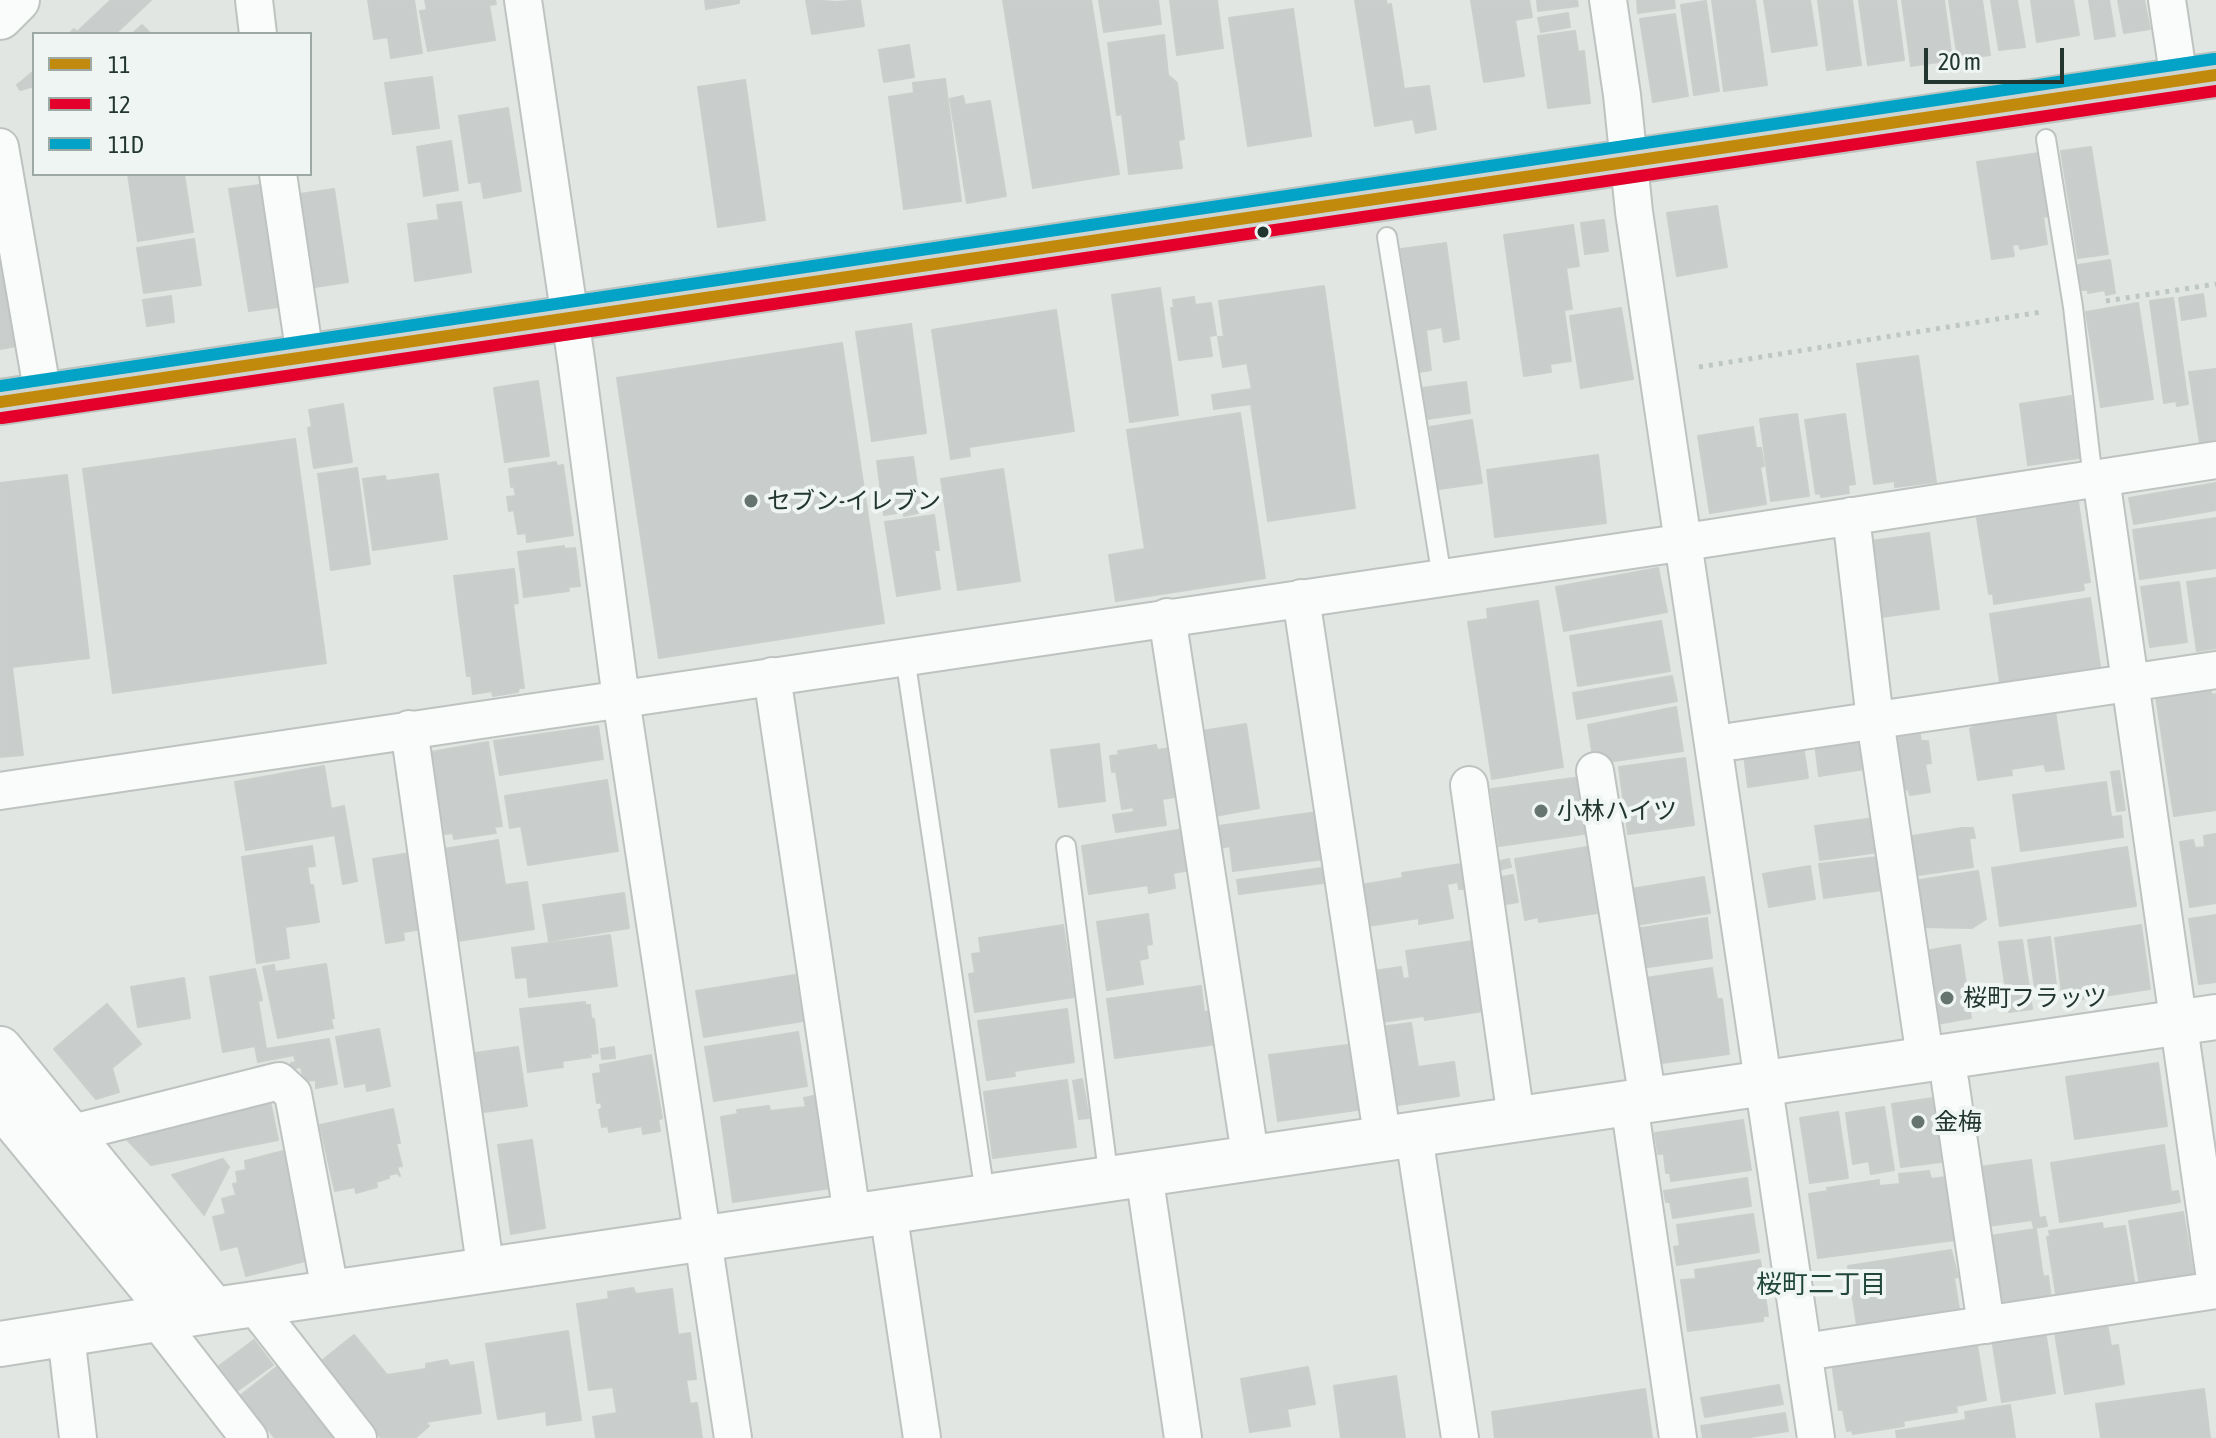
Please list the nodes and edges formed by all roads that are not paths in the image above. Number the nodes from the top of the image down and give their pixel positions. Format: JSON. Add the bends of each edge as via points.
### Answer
{"nodes":[{"id":1,"x":17,"y":0,"type":"edge"},
{"id":2,"x":254,"y":0,"type":"edge"},
{"id":3,"x":523,"y":0,"type":"edge"},
{"id":4,"x":1608,"y":0,"type":"edge"},
{"id":5,"x":2167,"y":0,"type":"edge"},
{"id":6,"x":0,"y":17,"type":"edge"},
{"id":7,"x":258,"y":32,"type":"edge"},
{"id":8,"x":2198,"y":77,"type":"edge"},
{"id":9,"x":2046,"y":139,"type":"dead end"},
{"id":10,"x":0,"y":147,"type":"edge"},
{"id":11,"x":1628,"y":161,"type":"junction"},
{"id":12,"x":278,"y":176,"type":"edge"},
{"id":13,"x":1387,"y":237,"type":"dead end"},
{"id":14,"x":570,"y":317,"type":"junction"},
{"id":15,"x":305,"y":356,"type":"junction"},
{"id":16,"x":43,"y":395,"type":"junction"},
{"id":17,"x":0,"y":402,"type":"edge"},
{"id":18,"x":2216,"y":460,"type":"edge"},
{"id":19,"x":2097,"y":479,"type":"junction"},
{"id":20,"x":1851,"y":516,"type":"junction"},
{"id":21,"x":1684,"y":542,"type":"junction"},
{"id":22,"x":1442,"y":578,"type":"junction"},
{"id":23,"x":1301,"y":598,"type":"junction"},
{"id":24,"x":1167,"y":617,"type":"junction"},
{"id":25,"x":905,"y":657,"type":"junction"},
{"id":26,"x":2216,"y":670,"type":"edge"},
{"id":27,"x":772,"y":676,"type":"junction"},
{"id":28,"x":2129,"y":682,"type":"junction"},
{"id":29,"x":621,"y":699,"type":"junction"},
{"id":30,"x":1875,"y":720,"type":"junction"},
{"id":31,"x":409,"y":729,"type":"junction"},
{"id":32,"x":1735,"y":741,"type":"dead end"},
{"id":33,"x":1595,"y":771,"type":"dead end"},
{"id":34,"x":1469,"y":785,"type":"dead end"},
{"id":35,"x":0,"y":791,"type":"edge"},
{"id":36,"x":1066,"y":846,"type":"dead end"},
{"id":37,"x":2198,"y":1019,"type":"edge"},
{"id":38,"x":1922,"y":1037,"type":"dead end"},
{"id":39,"x":0,"y":1049,"type":"edge"},
{"id":40,"x":1950,"y":1081,"type":"dead end"},
{"id":41,"x":1764,"y":1083,"type":"junction"},
{"id":42,"x":1513,"y":1097,"type":"dead end"},
{"id":43,"x":1639,"y":1102,"type":"junction"},
{"id":44,"x":0,"y":1103,"type":"edge"},
{"id":45,"x":1396,"y":1126,"type":"junction"},
{"id":46,"x":69,"y":1134,"type":"junction"},
{"id":47,"x":1247,"y":1135,"type":"dead end"},
{"id":48,"x":982,"y":1174,"type":"dead end"},
{"id":49,"x":1126,"y":1177,"type":"junction"},
{"id":50,"x":849,"y":1195,"type":"dead end"},
{"id":51,"x":888,"y":1211,"type":"junction"},
{"id":52,"x":705,"y":1239,"type":"junction"},
{"id":53,"x":483,"y":1251,"type":"dead end"},
{"id":54,"x":327,"y":1274,"type":"dead end"},
{"id":55,"x":2216,"y":1288,"type":"edge"},
{"id":56,"x":201,"y":1313,"type":"junction"},
{"id":57,"x":1986,"y":1325,"type":"junction"},
{"id":58,"x":66,"y":1335,"type":"junction"},
{"id":59,"x":0,"y":1344,"type":"edge"},
{"id":60,"x":1824,"y":1349,"type":"dead end"},
{"id":61,"x":78,"y":1438,"type":"edge"},
{"id":62,"x":249,"y":1438,"type":"edge"},
{"id":63,"x":358,"y":1438,"type":"edge"},
{"id":64,"x":733,"y":1438,"type":"edge"},
{"id":65,"x":922,"y":1438,"type":"edge"},
{"id":66,"x":1183,"y":1438,"type":"edge"},
{"id":67,"x":1460,"y":1438,"type":"edge"},
{"id":68,"x":1678,"y":1438,"type":"edge"},
{"id":69,"x":1816,"y":1438,"type":"edge"}],
"edges":[{"from":1,"to":6,"type":"street"},
{"from":2,"to":7,"type":"street"},
{"from":3,"to":14,"type":"street"},
{"from":4,"to":11,"type":"street"},
{"from":5,"to":8,"type":"street"},
{"from":8,"to":11,"type":"main road"},
{"from":9,"to":19,"type":"lane"},
{"from":10,"to":16,"type":"street"},
{"from":11,"to":14,"type":"main road"},
{"from":11,"to":21,"type":"street"},
{"from":12,"to":15,"type":"street"},
{"from":13,"to":22,"type":"lane"},
{"from":14,"to":15,"type":"main road"},
{"from":14,"to":29,"type":"street"},
{"from":15,"to":16,"type":"main road"},
{"from":16,"to":17,"type":"main road"},
{"from":18,"to":19,"type":"street"},
{"from":19,"to":20,"type":"street"},
{"from":19,"to":28,"type":"street"},
{"from":20,"to":21,"type":"street"},
{"from":20,"to":30,"type":"street"},
{"from":21,"to":22,"type":"street"},
{"from":21,"to":41,"type":"street"},
{"from":22,"to":23,"type":"street"},
{"from":23,"to":24,"type":"street"},
{"from":23,"to":45,"type":"street"},
{"from":24,"to":25,"type":"street"},
{"from":24,"to":47,"type":"street"},
{"from":25,"to":27,"type":"street"},
{"from":25,"to":48,"type":"lane"},
{"from":26,"to":28,"type":"street"},
{"from":27,"to":29,"type":"street"},
{"from":27,"to":50,"type":"street"},
{"from":28,"to":30,"type":"street"},
{"from":28,"to":37,"type":"street"},
{"from":29,"to":31,"type":"street"},
{"from":29,"to":52,"type":"street"},
{"from":30,"to":32,"type":"street"},
{"from":30,"to":38,"type":"street"},
{"from":31,"to":35,"type":"street"},
{"from":31,"to":53,"type":"street"},
{"from":33,"to":43,"type":"street"},
{"from":34,"to":42,"type":"street"},
{"from":36,"to":49,"type":"lane"},
{"from":37,"to":41,"type":"street"},
{"from":37,"to":55,"type":"street"},
{"from":39,"to":46,"type":"street"},
{"from":40,"to":57,"type":"street"},
{"from":41,"to":43,"type":"street"},
{"from":41,"to":69,"type":"street"},
{"from":43,"to":45,"type":"street"},
{"from":43,"to":68,"type":"street"},
{"from":44,"to":56,"type":"street"},
{"from":45,"to":49,"type":"street"},
{"from":45,"to":67,"type":"street"},
{"from":46,"to":54,"type":"street","via":[[279,1081],[293,1094]]},
{"from":46,"to":56,"type":"street"},
{"from":49,"to":51,"type":"street"},
{"from":49,"to":66,"type":"street"},
{"from":51,"to":52,"type":"street"},
{"from":51,"to":65,"type":"street"},
{"from":52,"to":56,"type":"street"},
{"from":52,"to":64,"type":"street"},
{"from":55,"to":57,"type":"street"},
{"from":56,"to":58,"type":"street"},
{"from":56,"to":62,"type":"street"},
{"from":56,"to":63,"type":"street"},
{"from":57,"to":60,"type":"street"},
{"from":58,"to":59,"type":"street"},
{"from":58,"to":61,"type":"street"}]}
